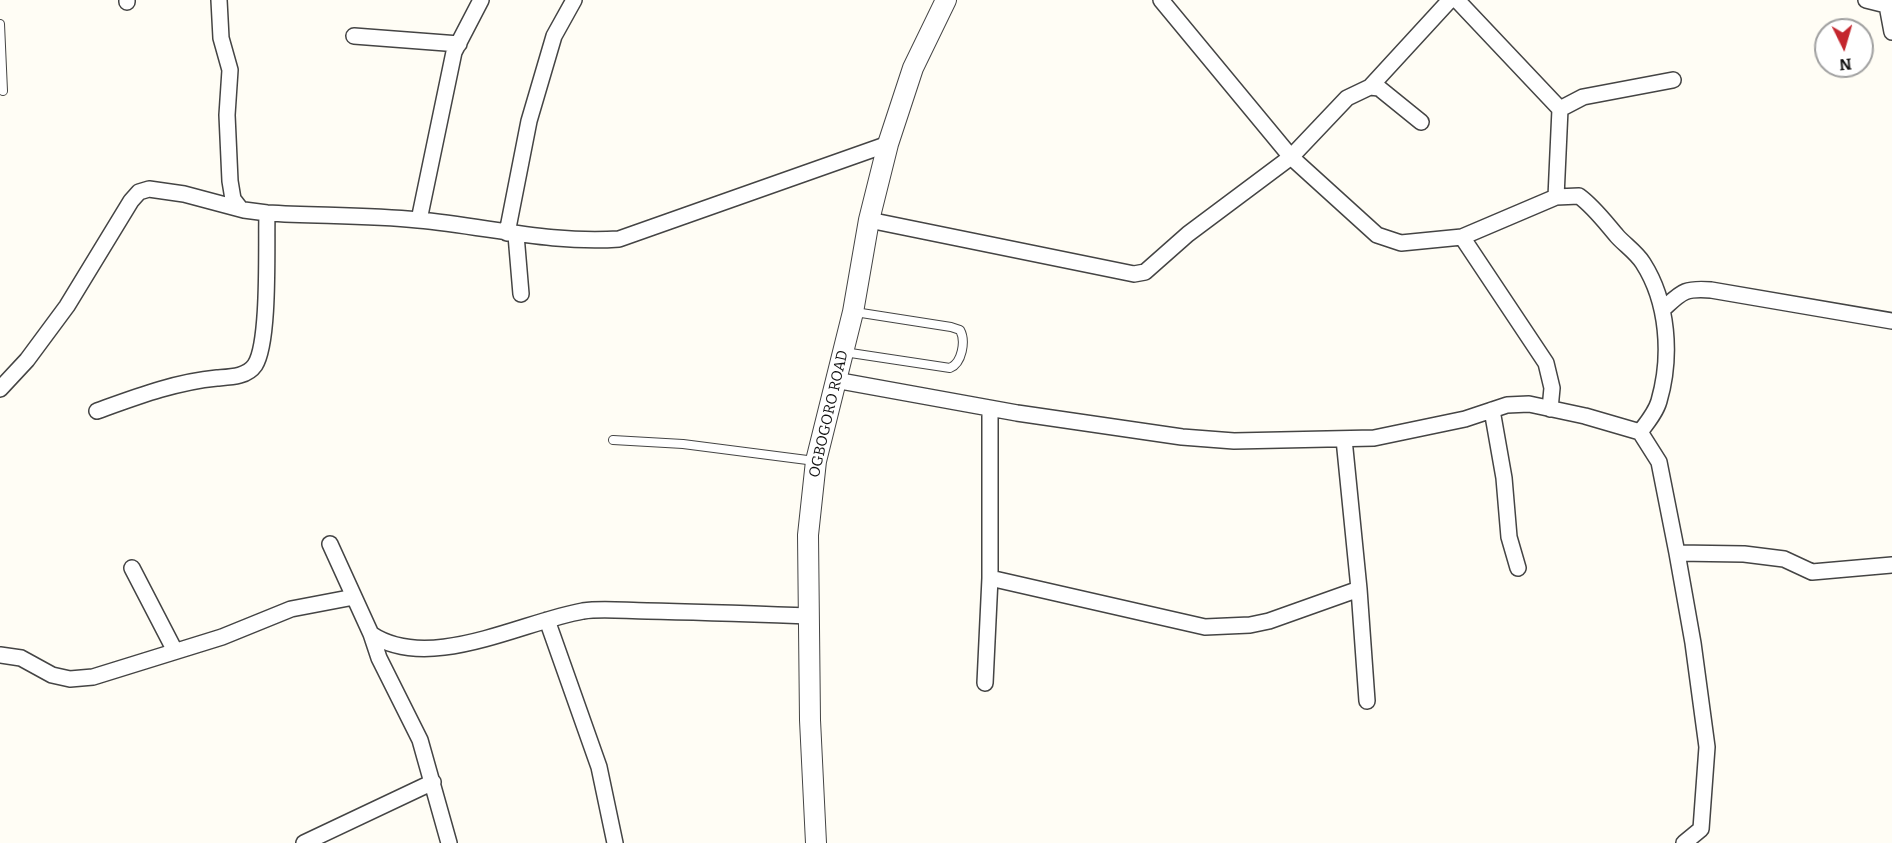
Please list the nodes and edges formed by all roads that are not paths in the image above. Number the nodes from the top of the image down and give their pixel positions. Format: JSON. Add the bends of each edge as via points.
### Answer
{"nodes":[{"id":1,"x":219,"y":0,"type":"edge"},
{"id":2,"x":481,"y":0,"type":"edge"},
{"id":3,"x":574,"y":0,"type":"edge"},
{"id":4,"x":946,"y":0,"type":"edge"},
{"id":5,"x":1161,"y":0,"type":"edge"},
{"id":6,"x":1450,"y":0,"type":"edge"},
{"id":7,"x":1457,"y":0,"type":"edge"},
{"id":8,"x":1866,"y":0,"type":"edge"},
{"id":9,"x":1886,"y":3,"type":"edge"},
{"id":10,"x":0,"y":24,"type":"edge"},
{"id":11,"x":1892,"y":32,"type":"edge"},
{"id":12,"x":354,"y":36,"type":"dead end"},
{"id":13,"x":459,"y":44,"type":"junction"},
{"id":14,"x":1673,"y":80,"type":"dead end"},
{"id":15,"x":1370,"y":87,"type":"junction"},
{"id":16,"x":3,"y":91,"type":"dead end"},
{"id":17,"x":1560,"y":109,"type":"junction"},
{"id":18,"x":1421,"y":122,"type":"dead end"},
{"id":19,"x":888,"y":144,"type":"junction"},
{"id":20,"x":1291,"y":157,"type":"junction"},
{"id":21,"x":1556,"y":197,"type":"junction"},
{"id":22,"x":240,"y":208,"type":"junction"},
{"id":23,"x":267,"y":213,"type":"junction"},
{"id":24,"x":419,"y":220,"type":"junction"},
{"id":25,"x":869,"y":220,"type":"junction"},
{"id":26,"x":512,"y":234,"type":"junction"},
{"id":27,"x":1462,"y":237,"type":"junction"},
{"id":28,"x":521,"y":294,"type":"dead end"},
{"id":29,"x":1662,"y":310,"type":"junction"},
{"id":30,"x":853,"y":312,"type":"junction"},
{"id":31,"x":1892,"y":321,"type":"edge"},
{"id":32,"x":843,"y":351,"type":"junction"},
{"id":33,"x":835,"y":380,"type":"junction"},
{"id":34,"x":0,"y":389,"type":"edge"},
{"id":35,"x":990,"y":409,"type":"junction"},
{"id":36,"x":1550,"y":409,"type":"junction"},
{"id":37,"x":1492,"y":410,"type":"junction"},
{"id":38,"x":97,"y":411,"type":"dead end"},
{"id":39,"x":1640,"y":432,"type":"junction"},
{"id":40,"x":1344,"y":439,"type":"junction"},
{"id":41,"x":613,"y":440,"type":"dead end"},
{"id":42,"x":816,"y":461,"type":"junction"},
{"id":43,"x":330,"y":544,"type":"dead end"},
{"id":44,"x":1677,"y":553,"type":"junction"},
{"id":45,"x":1892,"y":565,"type":"edge"},
{"id":46,"x":132,"y":568,"type":"dead end"},
{"id":47,"x":1518,"y":568,"type":"dead end"},
{"id":48,"x":990,"y":578,"type":"junction"},
{"id":49,"x":1359,"y":589,"type":"junction"},
{"id":50,"x":354,"y":597,"type":"junction"},
{"id":51,"x":808,"y":616,"type":"junction"},
{"id":52,"x":547,"y":620,"type":"junction"},
{"id":53,"x":371,"y":634,"type":"junction"},
{"id":54,"x":175,"y":651,"type":"junction"},
{"id":55,"x":0,"y":655,"type":"edge"},
{"id":56,"x":986,"y":683,"type":"dead end"},
{"id":57,"x":1367,"y":701,"type":"dead end"},
{"id":58,"x":433,"y":782,"type":"junction"},
{"id":59,"x":304,"y":843,"type":"edge"},
{"id":60,"x":449,"y":843,"type":"edge"},
{"id":61,"x":615,"y":843,"type":"edge"},
{"id":62,"x":816,"y":843,"type":"edge"},
{"id":63,"x":1684,"y":843,"type":"edge"}],
"edges":[{"from":1,"to":22,"type":"street","via":[[221,38],[230,70],[227,115],[231,182],[233,198]]},
{"from":2,"to":13,"type":"street"},
{"from":3,"to":26,"type":"street","via":[[554,36],[529,121]]},
{"from":4,"to":19,"type":"street","name":"OGBOGORO ROAD","via":[[913,68]]},
{"from":5,"to":20,"type":"street"},
{"from":6,"to":15,"type":"street"},
{"from":7,"to":17,"type":"street"},
{"from":8,"to":9,"type":"street"},
{"from":9,"to":11,"type":"street"},
{"from":10,"to":16,"type":"lane"},
{"from":12,"to":13,"type":"street"},
{"from":13,"to":24,"type":"street","via":[[448,77]]},
{"from":14,"to":17,"type":"street","via":[[1583,97]]},
{"from":15,"to":18,"type":"street","via":[[1379,88]]},
{"from":15,"to":20,"type":"street","via":[[1347,98]]},
{"from":17,"to":21,"type":"street"},
{"from":19,"to":25,"type":"street","name":"OGBOGORO ROAD"},
{"from":19,"to":26,"type":"street","via":[[619,239],[593,241]]},
{"from":20,"to":25,"type":"street","via":[[1188,234],[1145,272],[1134,274]]},
{"from":20,"to":27,"type":"street","via":[[1377,235],[1401,243]]},
{"from":21,"to":27,"type":"street"},
{"from":21,"to":29,"type":"street","via":[[1579,196],[1591,205],[1641,260],[1654,283]]},
{"from":22,"to":23,"type":"street"},
{"from":22,"to":34,"type":"street","via":[[184,194],[149,189],[139,192],[67,306]]},
{"from":23,"to":24,"type":"street"},
{"from":23,"to":38,"type":"street","via":[[265,318],[255,365],[235,377],[186,383]]},
{"from":24,"to":26,"type":"street"},
{"from":25,"to":30,"type":"street","name":"OGBOGORO ROAD"},
{"from":26,"to":28,"type":"street"},
{"from":27,"to":36,"type":"street","via":[[1546,363],[1552,388]]},
{"from":29,"to":31,"type":"street","via":[[1692,289]]},
{"from":29,"to":39,"type":"street","via":[[1665,367],[1659,403]]},
{"from":30,"to":32,"type":"street","name":"OGBOGORO ROAD"},
{"from":30,"to":32,"type":"lane","via":[[951,327],[960,330],[963,343],[958,362],[950,368]]},
{"from":32,"to":33,"type":"street","name":"OGBOGORO ROAD"},
{"from":33,"to":35,"type":"street"},
{"from":33,"to":42,"type":"street","name":"OGBOGORO ROAD"},
{"from":35,"to":40,"type":"street","via":[[1182,437],[1234,441]]},
{"from":35,"to":48,"type":"street"},
{"from":36,"to":37,"type":"street","via":[[1529,404]]},
{"from":36,"to":39,"type":"street"},
{"from":37,"to":40,"type":"street","via":[[1374,438]]},
{"from":37,"to":47,"type":"street","via":[[1509,537]]},
{"from":39,"to":44,"type":"street","via":[[1659,462]]},
{"from":40,"to":49,"type":"street"},
{"from":41,"to":42,"type":"lane","via":[[683,444]]},
{"from":42,"to":51,"type":"street","name":"OGBOGORO ROAD","via":[[808,535]]},
{"from":43,"to":50,"type":"street"},
{"from":44,"to":45,"type":"street","via":[[1784,559],[1812,572]]},
{"from":44,"to":63,"type":"street","via":[[1707,747],[1701,829]]},
{"from":46,"to":54,"type":"street"},
{"from":48,"to":49,"type":"street","via":[[1205,627],[1269,621]]},
{"from":48,"to":56,"type":"street"},
{"from":49,"to":57,"type":"street"},
{"from":50,"to":53,"type":"street"},
{"from":50,"to":54,"type":"street","via":[[291,609]]},
{"from":51,"to":52,"type":"street","via":[[585,610]]},
{"from":51,"to":62,"type":"street","name":"OGBOGORO ROAD"},
{"from":52,"to":53,"type":"street","via":[[486,639],[443,647],[401,648]]},
{"from":52,"to":61,"type":"street","via":[[599,767]]},
{"from":53,"to":58,"type":"street","via":[[420,740]]},
{"from":54,"to":55,"type":"street","via":[[93,677],[70,679],[52,675],[21,658]]},
{"from":58,"to":59,"type":"street"},
{"from":58,"to":60,"type":"street"}]}
